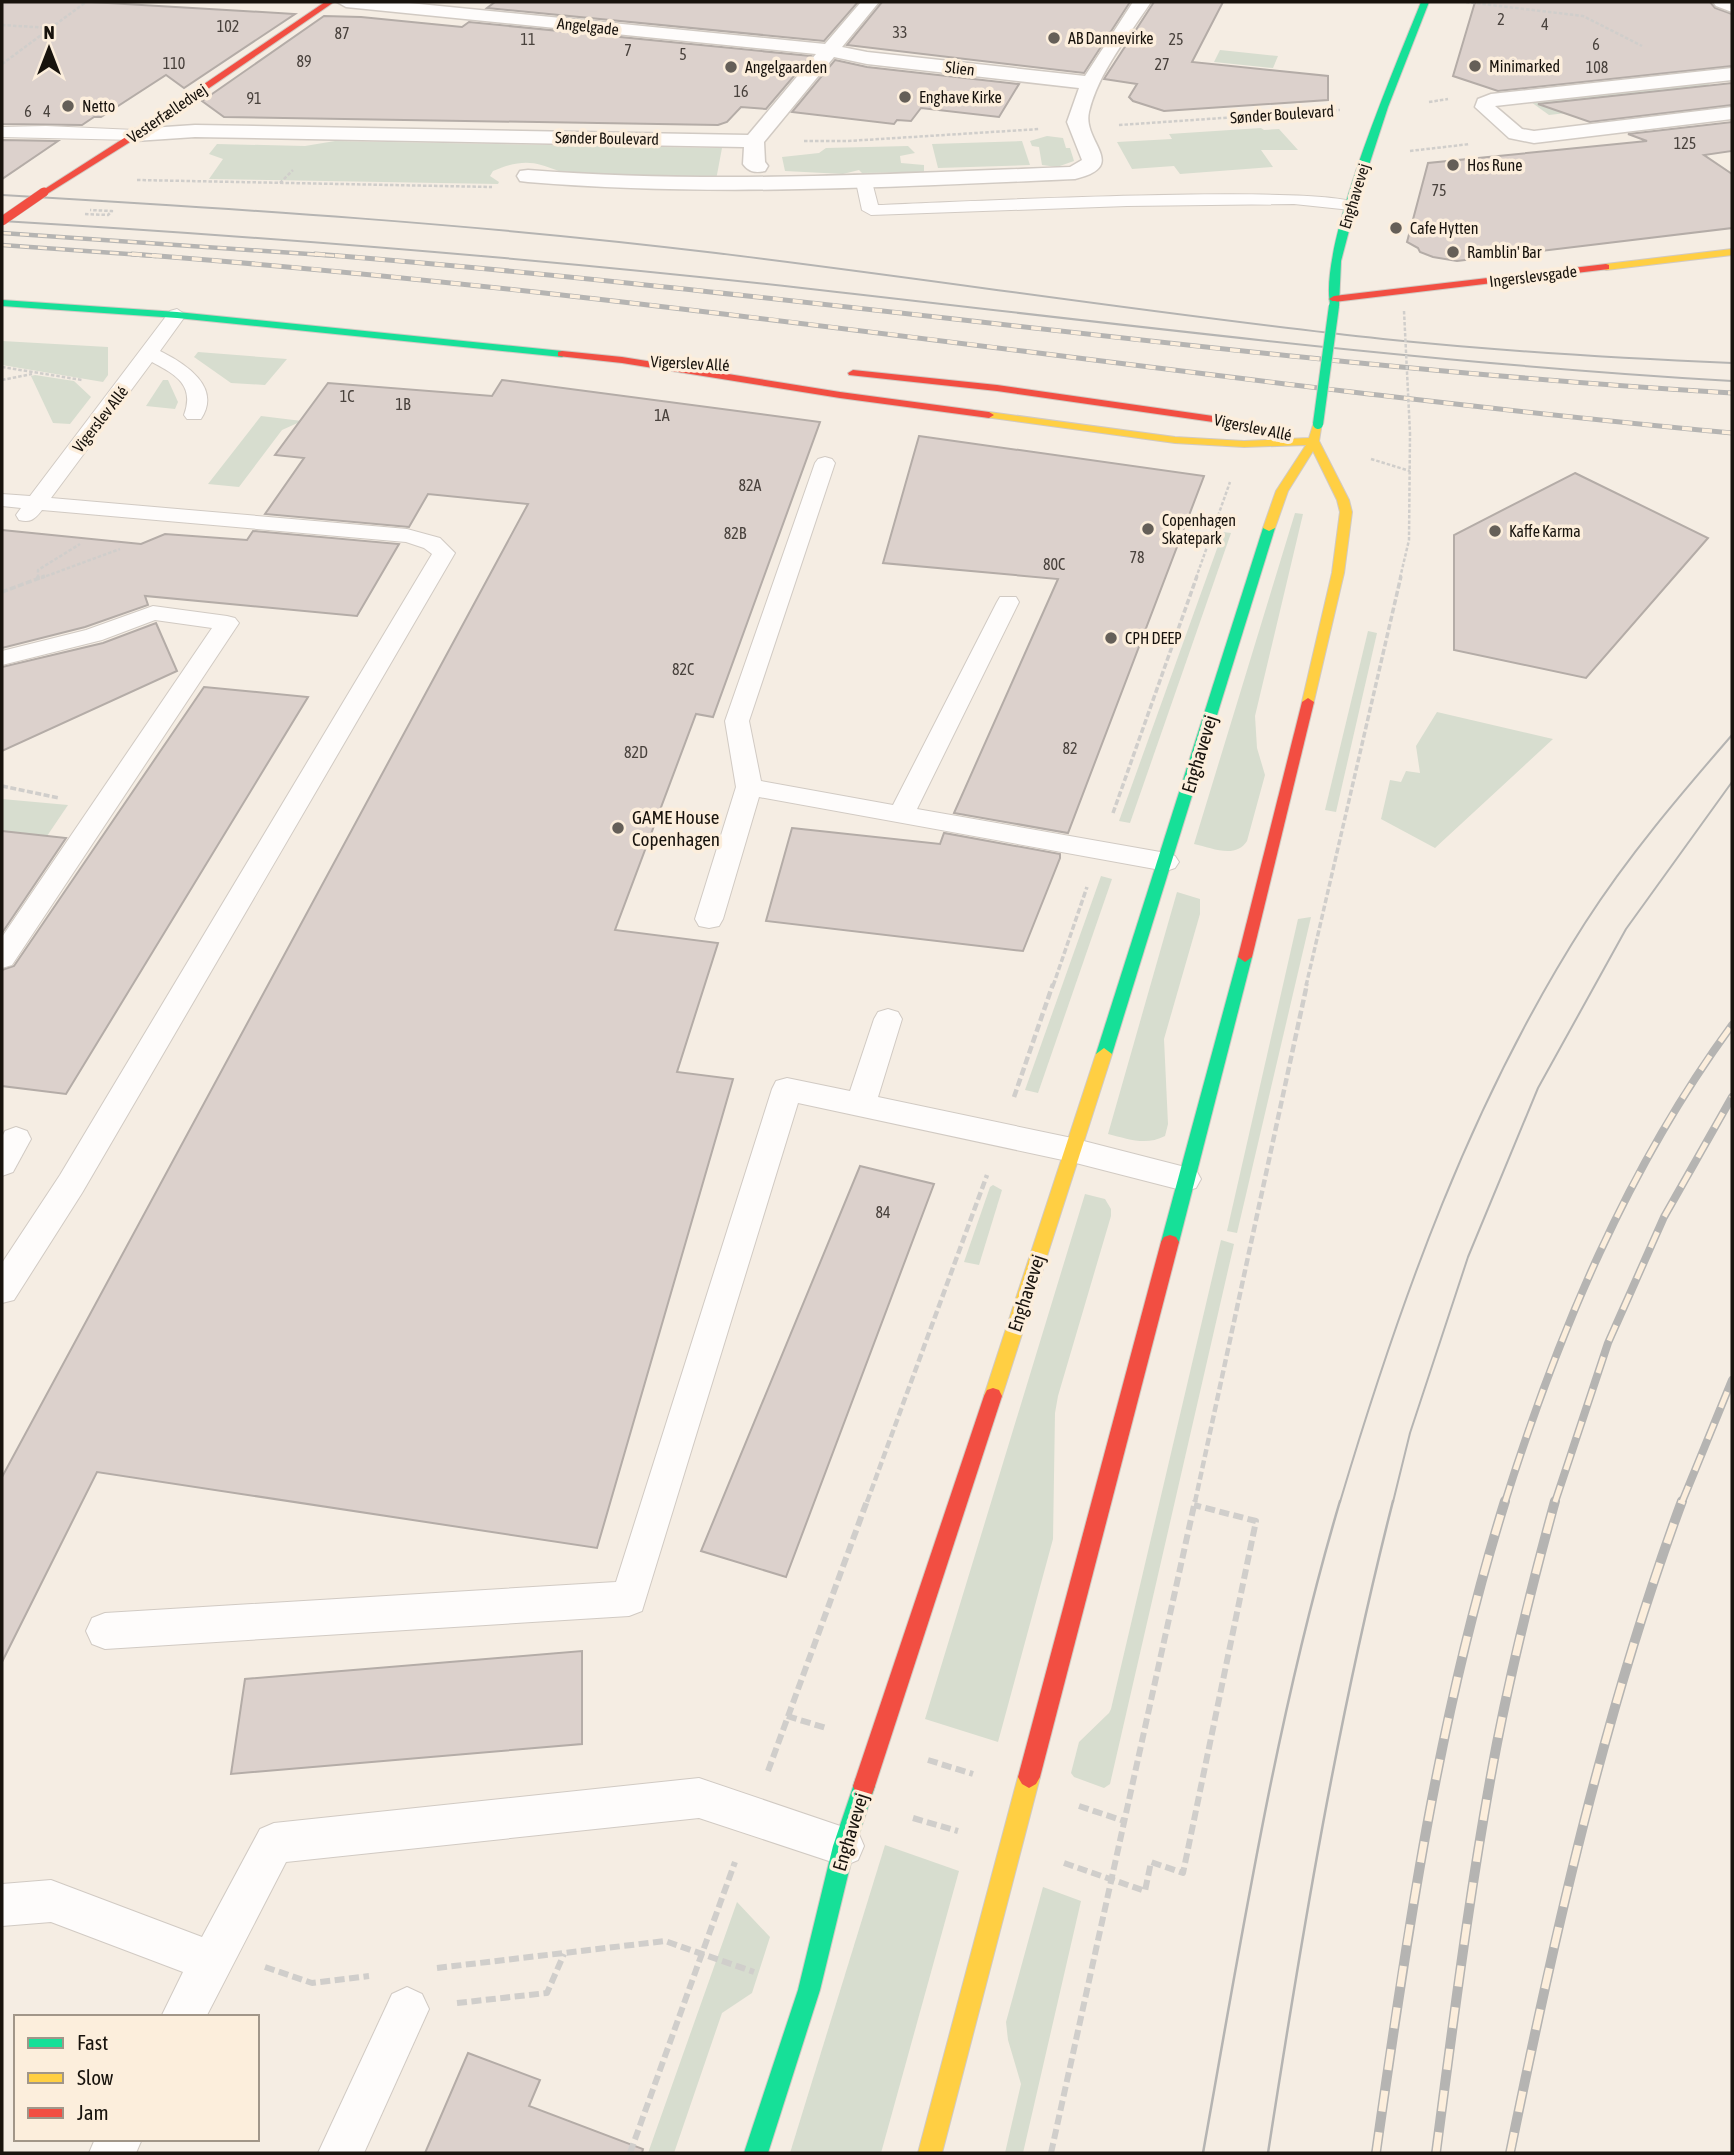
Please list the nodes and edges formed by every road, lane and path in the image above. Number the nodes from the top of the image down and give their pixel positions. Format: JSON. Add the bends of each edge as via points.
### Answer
{"nodes":[{"id":1,"x":86,"y":2,"type":"edge"},
{"id":2,"x":331,"y":2,"type":"edge"},
{"id":3,"x":346,"y":2,"type":"edge"},
{"id":4,"x":870,"y":2,"type":"edge"},
{"id":5,"x":1142,"y":2,"type":"edge"},
{"id":6,"x":1425,"y":2,"type":"edge"},
{"id":7,"x":1466,"y":2,"type":"edge"},
{"id":8,"x":1722,"y":2,"type":"edge"},
{"id":9,"x":1732,"y":7,"type":"edge"},
{"id":10,"x":2,"y":25,"type":"edge"},
{"id":11,"x":50,"y":29,"type":"junction"},
{"id":12,"x":829,"y":50,"type":"junction"},
{"id":13,"x":1648,"y":50,"type":"dead end"},
{"id":14,"x":2,"y":64,"type":"edge"},
{"id":15,"x":1732,"y":74,"type":"edge"},
{"id":16,"x":1091,"y":83,"type":"junction"},
{"id":17,"x":1485,"y":103,"type":"junction"},
{"id":18,"x":1384,"y":107,"type":"junction"},
{"id":19,"x":1732,"y":113,"type":"edge"},
{"id":20,"x":1078,"y":128,"type":"junction"},
{"id":21,"x":2,"y":132,"type":"edge"},
{"id":22,"x":67,"y":133,"type":"junction"},
{"id":23,"x":135,"y":135,"type":"junction"},
{"id":24,"x":1534,"y":137,"type":"junction"},
{"id":25,"x":754,"y":141,"type":"junction"},
{"id":26,"x":2,"y":144,"type":"edge"},
{"id":27,"x":1367,"y":156,"type":"junction"},
{"id":28,"x":528,"y":176,"type":"joint"},
{"id":29,"x":207,"y":181,"type":"dead end"},
{"id":30,"x":775,"y":182,"type":"junction"},
{"id":31,"x":864,"y":182,"type":"junction"},
{"id":32,"x":1351,"y":205,"type":"junction"},
{"id":33,"x":2,"y":221,"type":"edge"},
{"id":34,"x":1732,"y":252,"type":"edge"},
{"id":35,"x":1334,"y":302,"type":"junction"},
{"id":36,"x":2,"y":303,"type":"edge"},
{"id":37,"x":1404,"y":311,"type":"dead end"},
{"id":38,"x":177,"y":316,"type":"junction"},
{"id":39,"x":150,"y":354,"type":"junction"},
{"id":40,"x":622,"y":360,"type":"junction"},
{"id":41,"x":761,"y":366,"type":"dead end"},
{"id":42,"x":2,"y":367,"type":"edge"},
{"id":43,"x":840,"y":372,"type":"dead end"},
{"id":44,"x":35,"y":373,"type":"junction"},
{"id":45,"x":7,"y":379,"type":"junction"},
{"id":46,"x":2,"y":380,"type":"edge"},
{"id":47,"x":10,"y":385,"type":"dead end"},
{"id":48,"x":124,"y":387,"type":"junction"},
{"id":49,"x":194,"y":415,"type":"dead end"},
{"id":50,"x":1314,"y":441,"type":"junction"},
{"id":51,"x":825,"y":463,"type":"dead end"},
{"id":52,"x":1241,"y":477,"type":"dead end"},
{"id":53,"x":2,"y":500,"type":"edge"},
{"id":54,"x":30,"y":511,"type":"junction"},
{"id":55,"x":82,"y":543,"type":"dead end"},
{"id":56,"x":115,"y":546,"type":"dead end"},
{"id":57,"x":38,"y":579,"type":"junction"},
{"id":58,"x":2,"y":592,"type":"edge"},
{"id":59,"x":1008,"y":602,"type":"dead end"},
{"id":60,"x":2,"y":658,"type":"edge"},
{"id":61,"x":749,"y":786,"type":"junction"},
{"id":62,"x":901,"y":814,"type":"junction"},
{"id":63,"x":1100,"y":850,"type":"junction"},
{"id":64,"x":1166,"y":862,"type":"junction"},
{"id":65,"x":709,"y":919,"type":"dead end"},
{"id":66,"x":2,"y":958,"type":"edge"},
{"id":67,"x":888,"y":1019,"type":"dead end"},
{"id":68,"x":861,"y":1105,"type":"junction"},
{"id":69,"x":1002,"y":1134,"type":"junction"},
{"id":70,"x":1072,"y":1150,"type":"junction"},
{"id":71,"x":1185,"y":1179,"type":"junction"},
{"id":72,"x":2,"y":1290,"type":"edge"},
{"id":73,"x":1194,"y":1504,"type":"junction"},
{"id":74,"x":105,"y":1631,"type":"dead end"},
{"id":75,"x":1065,"y":1802,"type":"dead end"},
{"id":76,"x":752,"y":1816,"type":"junction"},
{"id":77,"x":908,"y":1816,"type":"dead end"},
{"id":78,"x":1124,"y":1821,"type":"junction"},
{"id":79,"x":960,"y":1832,"type":"dead end"},
{"id":80,"x":844,"y":1846,"type":"junction"},
{"id":81,"x":1060,"y":1861,"type":"dead end"},
{"id":82,"x":1112,"y":1881,"type":"junction"},
{"id":83,"x":2,"y":1905,"type":"edge"},
{"id":84,"x":564,"y":1954,"type":"junction"},
{"id":85,"x":700,"y":1954,"type":"junction"},
{"id":86,"x":215,"y":1957,"type":"junction"},
{"id":87,"x":432,"y":1969,"type":"dead end"},
{"id":88,"x":379,"y":1975,"type":"dead end"},
{"id":89,"x":809,"y":1990,"type":"junction"},
{"id":90,"x":407,"y":2009,"type":"joint"},
{"id":91,"x":184,"y":2015,"type":"edge"},
{"id":92,"x":341,"y":2153,"type":"edge"},
{"id":93,"x":630,"y":2153,"type":"edge"},
{"id":94,"x":756,"y":2153,"type":"edge"},
{"id":95,"x":930,"y":2153,"type":"edge"},
{"id":96,"x":1051,"y":2153,"type":"edge"}],
"edges":[{"from":1,"to":11,"type":"path"},
{"from":2,"to":23,"type":"street","name":"Vesterfælledvej"},
{"from":3,"to":12,"type":"street","name":"Angelgade"},
{"from":4,"to":12,"type":"street"},
{"from":5,"to":16,"type":"street"},
{"from":6,"to":18,"type":"street","name":"Enghavevej"},
{"from":7,"to":13,"type":"path","via":[[1583,16]]},
{"from":8,"to":9,"type":"street"},
{"from":10,"to":11,"type":"path"},
{"from":11,"to":14,"type":"path"},
{"from":12,"to":16,"type":"street","name":"Slien"},
{"from":12,"to":25,"type":"street"},
{"from":15,"to":17,"type":"street"},
{"from":16,"to":20,"type":"street","via":[[1077,118]]},
{"from":17,"to":18,"type":"path","name":"Sønder Boulevard","via":[[1460,98]]},
{"from":17,"to":24,"type":"street","via":[[1516,134]]},
{"from":18,"to":20,"type":"path","name":"Sønder Boulevard"},
{"from":18,"to":27,"type":"street","name":"Enghavevej"},
{"from":19,"to":24,"type":"street"},
{"from":20,"to":25,"type":"path","name":"Sønder Boulevard","via":[[848,141]]},
{"from":20,"to":31,"type":"street","via":[[1093,156],[1092,163],[1075,173]]},
{"from":21,"to":22,"type":"lane"},
{"from":22,"to":23,"type":"lane"},
{"from":22,"to":26,"type":"lane"},
{"from":23,"to":25,"type":"street","name":"Sønder Boulevard","via":[[195,131]]},
{"from":23,"to":33,"type":"street","name":"Vesterfælledvej","bridge":true},
{"from":24,"to":27,"type":"path"},
{"from":25,"to":30,"type":"street","via":[[754,164]]},
{"from":27,"to":32,"type":"street","name":"Enghavevej"},
{"from":28,"to":29,"type":"path","via":[[487,188]]},
{"from":28,"to":30,"type":"street","via":[[589,181]]},
{"from":30,"to":31,"type":"street"},
{"from":31,"to":32,"type":"lane","via":[[871,209],[1294,199]]},
{"from":32,"to":35,"type":"street","name":"Enghavevej","via":[[1336,261]]},
{"from":34,"to":35,"type":"street","name":"Ingerslevsgade"},
{"from":35,"to":50,"type":"street","name":"Enghavevej","bridge":true},
{"from":36,"to":38,"type":"street","name":"Vigerslev Allé"},
{"from":37,"to":73,"type":"path","bridge":true,"via":[[1409,540],[1289,1061]]},
{"from":38,"to":39,"type":"lane","name":"Vigerslev Allé"},
{"from":38,"to":40,"type":"street","name":"Vigerslev Allé"},
{"from":39,"to":48,"type":"lane","name":"Vigerslev Allé"},
{"from":39,"to":49,"type":"lane","via":[[174,365],[189,379],[199,394],[200,405]]},
{"from":40,"to":41,"type":"street","name":"Vigerslev Allé"},
{"from":40,"to":50,"type":"street","name":"Vigerslev Allé","via":[[1175,440],[1244,444]]},
{"from":42,"to":44,"type":"path"},
{"from":43,"to":50,"type":"street","name":"Vigerslev Allé","via":[[997,388],[1256,426]]},
{"from":44,"to":45,"type":"path"},
{"from":44,"to":48,"type":"path"},
{"from":45,"to":46,"type":"path"},
{"from":45,"to":47,"type":"path"},
{"from":48,"to":54,"type":"lane","name":"Vigerslev Allé"},
{"from":50,"to":64,"type":"street","name":"Enghavevej","via":[[1282,491]]},
{"from":50,"to":71,"type":"street","via":[[1343,500],[1346,525],[1340,561],[1280,823]]},
{"from":51,"to":61,"type":"lane","via":[[737,721]]},
{"from":52,"to":63,"type":"path","via":[[1229,483]]},
{"from":53,"to":54,"type":"lane"},
{"from":54,"to":72,"type":"lane","via":[[407,536],[432,543],[444,553],[71,1184]]},
{"from":55,"to":57,"type":"path","via":[[38,570]]},
{"from":56,"to":57,"type":"path","via":[[127,547]]},
{"from":57,"to":58,"type":"path"},
{"from":59,"to":62,"type":"lane"},
{"from":60,"to":66,"type":"lane","via":[[94,635],[153,613],[227,623]]},
{"from":61,"to":62,"type":"lane"},
{"from":61,"to":65,"type":"lane"},
{"from":62,"to":63,"type":"lane"},
{"from":63,"to":64,"type":"lane"},
{"from":63,"to":69,"type":"path"},
{"from":64,"to":70,"type":"street","name":"Enghavevej"},
{"from":67,"to":68,"type":"lane"},
{"from":68,"to":69,"type":"lane"},
{"from":68,"to":74,"type":"lane","via":[[787,1089],[629,1599]]},
{"from":69,"to":70,"type":"lane"},
{"from":69,"to":76,"type":"path"},
{"from":70,"to":71,"type":"lane"},
{"from":70,"to":80,"type":"street","name":"Enghavevej"},
{"from":71,"to":95,"type":"street"},
{"from":73,"to":78,"type":"path"},
{"from":73,"to":82,"type":"path","via":[[1256,1521],[1183,1873],[1151,1862],[1145,1892]]},
{"from":75,"to":78,"type":"path"},
{"from":76,"to":80,"type":"lane"},
{"from":76,"to":85,"type":"path"},
{"from":76,"to":86,"type":"lane","via":[[699,1798],[274,1843]]},
{"from":77,"to":79,"type":"path"},
{"from":78,"to":82,"type":"path"},
{"from":80,"to":89,"type":"street","name":"Enghavevej"},
{"from":81,"to":82,"type":"path"},
{"from":82,"to":96,"type":"path"},
{"from":83,"to":86,"type":"lane","via":[[51,1901]]},
{"from":84,"to":85,"type":"path","via":[[665,1941]]},
{"from":84,"to":87,"type":"path"},
{"from":84,"to":90,"type":"path","via":[[547,1993]]},
{"from":85,"to":89,"type":"path"},
{"from":85,"to":93,"type":"path"},
{"from":86,"to":88,"type":"path","via":[[312,1983]]},
{"from":86,"to":91,"type":"lane"},
{"from":89,"to":94,"type":"street","name":"Enghavevej"},
{"from":90,"to":92,"type":"lane"}]}
